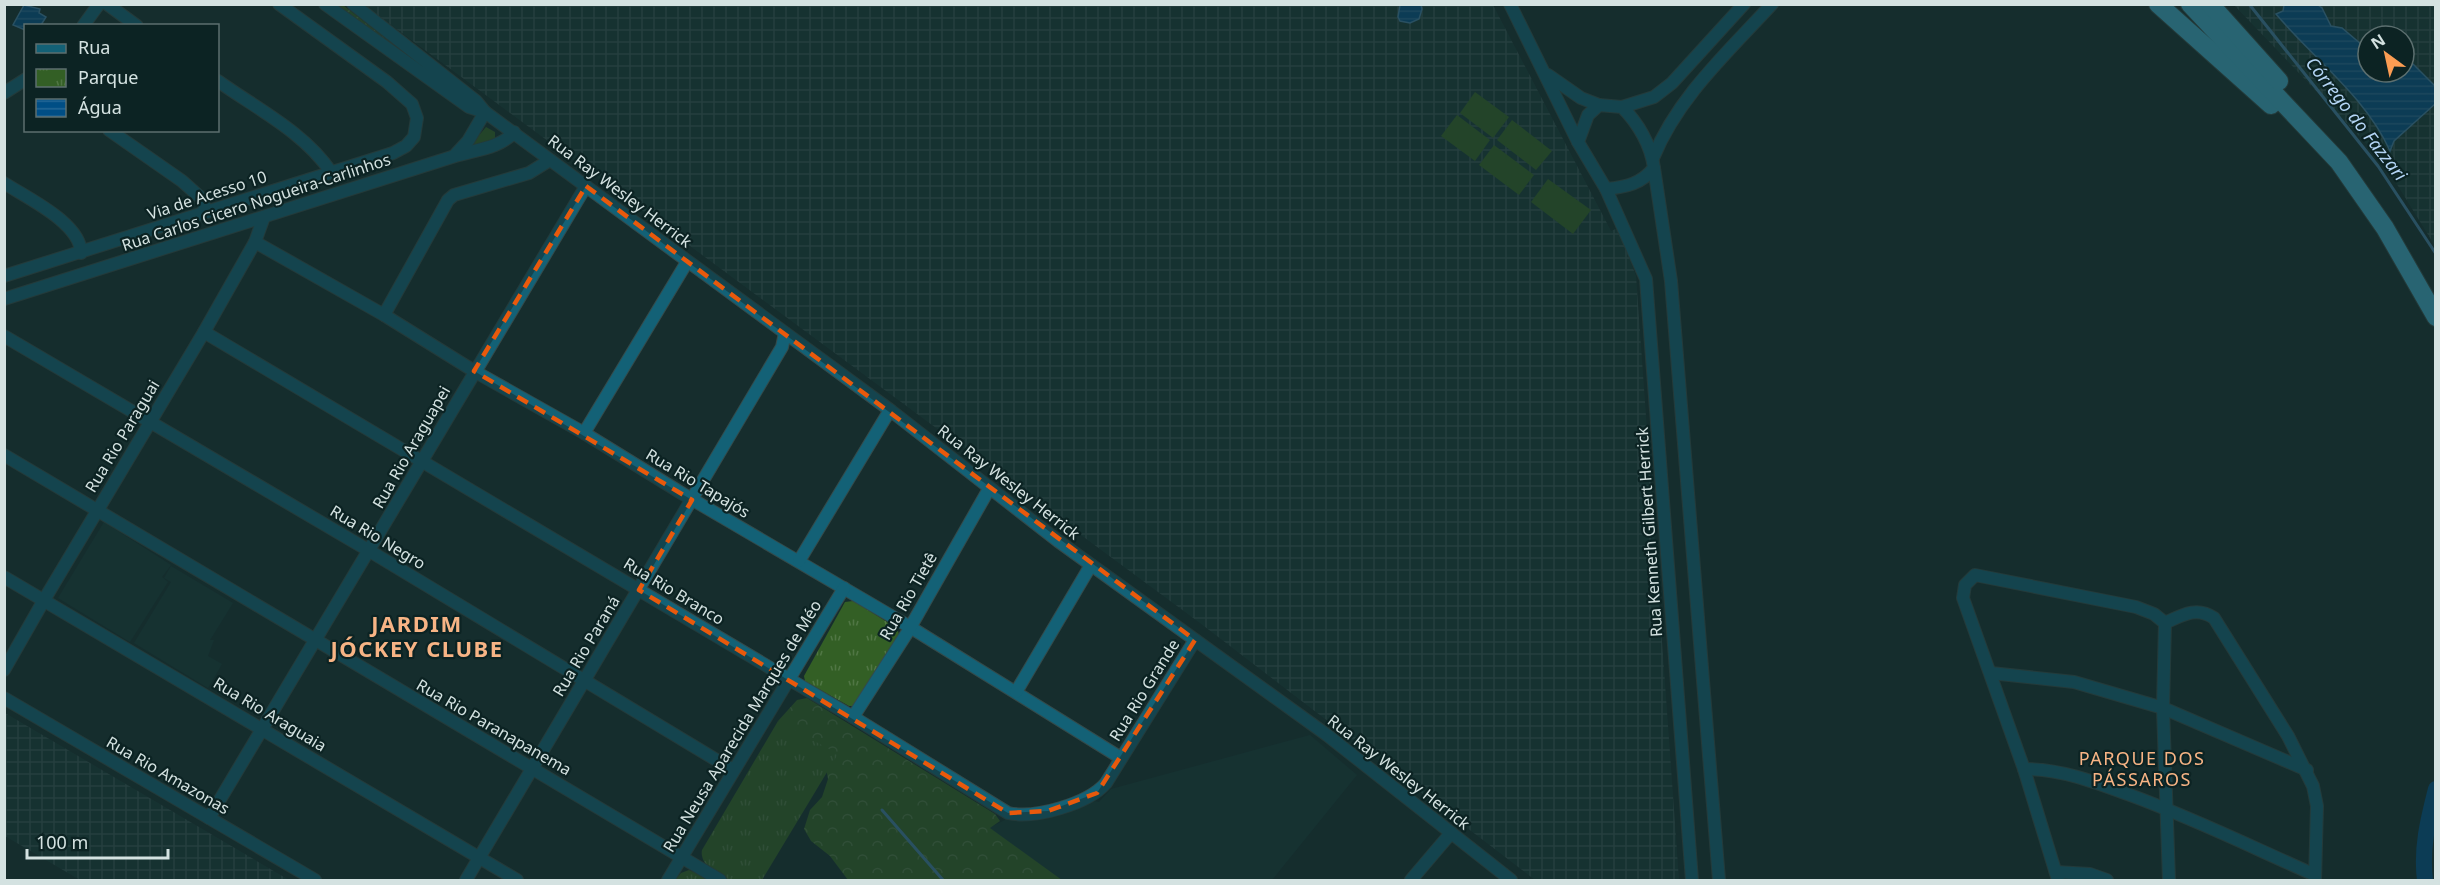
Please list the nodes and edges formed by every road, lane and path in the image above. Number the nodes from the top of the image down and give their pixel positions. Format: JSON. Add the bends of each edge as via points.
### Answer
{"nodes":[{"id":1,"x":99,"y":4,"type":"edge"},
{"id":2,"x":107,"y":4,"type":"edge"},
{"id":3,"x":279,"y":4,"type":"edge"},
{"id":4,"x":325,"y":4,"type":"edge"},
{"id":5,"x":353,"y":4,"type":"edge"},
{"id":6,"x":1510,"y":4,"type":"edge"},
{"id":7,"x":1744,"y":4,"type":"edge"},
{"id":8,"x":1772,"y":4,"type":"edge"},
{"id":9,"x":2158,"y":4,"type":"edge"},
{"id":10,"x":2190,"y":4,"type":"edge"},
{"id":11,"x":2210,"y":4,"type":"edge"},
{"id":12,"x":2221,"y":4,"type":"edge"},
{"id":13,"x":84,"y":24,"type":"edge"},
{"id":14,"x":134,"y":24,"type":"edge"},
{"id":15,"x":2244,"y":43,"type":"junction"},
{"id":16,"x":1544,"y":72,"type":"junction"},
{"id":17,"x":24,"y":80,"type":"edge"},
{"id":18,"x":219,"y":82,"type":"edge"},
{"id":19,"x":4,"y":93,"type":"edge"},
{"id":20,"x":1599,"y":105,"type":"junction"},
{"id":21,"x":1622,"y":107,"type":"junction"},
{"id":22,"x":485,"y":112,"type":"junction"},
{"id":23,"x":112,"y":132,"type":"edge"},
{"id":24,"x":514,"y":132,"type":"junction"},
{"id":25,"x":1578,"y":142,"type":"junction"},
{"id":26,"x":455,"y":156,"type":"junction"},
{"id":27,"x":550,"y":160,"type":"junction"},
{"id":28,"x":1653,"y":163,"type":"junction"},
{"id":29,"x":331,"y":172,"type":"junction"},
{"id":30,"x":4,"y":183,"type":"edge"},
{"id":31,"x":586,"y":186,"type":"junction"},
{"id":32,"x":2357,"y":186,"type":"junction"},
{"id":33,"x":1606,"y":189,"type":"junction"},
{"id":34,"x":207,"y":213,"type":"junction"},
{"id":35,"x":264,"y":217,"type":"junction"},
{"id":36,"x":255,"y":242,"type":"junction"},
{"id":37,"x":81,"y":253,"type":"junction"},
{"id":38,"x":687,"y":262,"type":"junction"},
{"id":39,"x":4,"y":276,"type":"edge"},
{"id":40,"x":2436,"y":291,"type":"edge"},
{"id":41,"x":4,"y":299,"type":"edge"},
{"id":42,"x":384,"y":315,"type":"junction"},
{"id":43,"x":2436,"y":317,"type":"edge"},
{"id":44,"x":204,"y":332,"type":"junction"},
{"id":45,"x":785,"y":333,"type":"junction"},
{"id":46,"x":4,"y":336,"type":"edge"},
{"id":47,"x":474,"y":371,"type":"junction"},
{"id":48,"x":890,"y":410,"type":"junction"},
{"id":49,"x":150,"y":421,"type":"junction"},
{"id":50,"x":584,"y":433,"type":"junction"},
{"id":51,"x":4,"y":455,"type":"edge"},
{"id":52,"x":422,"y":461,"type":"junction"},
{"id":53,"x":989,"y":489,"type":"junction"},
{"id":54,"x":692,"y":499,"type":"junction"},
{"id":55,"x":97,"y":510,"type":"junction"},
{"id":56,"x":368,"y":550,"type":"junction"},
{"id":57,"x":799,"y":561,"type":"junction"},
{"id":58,"x":1091,"y":565,"type":"junction"},
{"id":59,"x":4,"y":577,"type":"edge"},
{"id":60,"x":843,"y":588,"type":"junction"},
{"id":61,"x":639,"y":590,"type":"junction"},
{"id":62,"x":44,"y":600,"type":"junction"},
{"id":63,"x":2165,"y":623,"type":"junction"},
{"id":64,"x":910,"y":627,"type":"junction"},
{"id":65,"x":1195,"y":640,"type":"junction"},
{"id":66,"x":316,"y":641,"type":"junction"},
{"id":67,"x":4,"y":670,"type":"edge"},
{"id":68,"x":1991,"y":673,"type":"junction"},
{"id":69,"x":789,"y":679,"type":"junction"},
{"id":70,"x":584,"y":680,"type":"junction"},
{"id":71,"x":1016,"y":692,"type":"junction"},
{"id":72,"x":4,"y":698,"type":"edge"},
{"id":73,"x":2163,"y":708,"type":"junction"},
{"id":74,"x":853,"y":717,"type":"junction"},
{"id":75,"x":261,"y":728,"type":"junction"},
{"id":76,"x":1121,"y":758,"type":"junction"},
{"id":77,"x":533,"y":768,"type":"junction"},
{"id":78,"x":2024,"y":769,"type":"junction"},
{"id":79,"x":733,"y":770,"type":"junction"},
{"id":80,"x":2307,"y":770,"type":"junction"},
{"id":81,"x":2166,"y":808,"type":"junction"},
{"id":82,"x":209,"y":818,"type":"junction"},
{"id":83,"x":1451,"y":833,"type":"junction"},
{"id":84,"x":479,"y":858,"type":"junction"},
{"id":85,"x":681,"y":858,"type":"junction"},
{"id":86,"x":2057,"y":876,"type":"edge"},
{"id":87,"x":2315,"y":878,"type":"edge"},
{"id":88,"x":315,"y":880,"type":"edge"},
{"id":89,"x":466,"y":880,"type":"edge"},
{"id":90,"x":517,"y":880,"type":"edge"},
{"id":91,"x":668,"y":880,"type":"edge"},
{"id":92,"x":720,"y":880,"type":"edge"},
{"id":93,"x":1412,"y":880,"type":"edge"},
{"id":94,"x":1511,"y":880,"type":"edge"},
{"id":95,"x":1692,"y":880,"type":"edge"},
{"id":96,"x":1719,"y":880,"type":"edge"},
{"id":97,"x":2107,"y":880,"type":"edge"},
{"id":98,"x":2169,"y":880,"type":"edge"}],
"edges":[{"from":1,"to":13,"type":"street"},
{"from":2,"to":14,"type":"street"},
{"from":3,"to":29,"type":"street","name":"Via de Acesso 10","via":[[403,95],[417,117],[414,137],[406,146]]},
{"from":4,"to":22,"type":"street","name":"Rua Ray Wesley Herrick","via":[[469,107]]},
{"from":5,"to":22,"type":"street","name":"Rua Ray Wesley Herrick"},
{"from":6,"to":16,"type":"street"},
{"from":7,"to":21,"type":"street","via":[[1672,82],[1654,96]]},
{"from":8,"to":28,"type":"street","via":[[1683,102],[1662,136]]},
{"from":9,"to":32,"type":"highway"},
{"from":10,"to":32,"type":"highway","via":[[2298,115]]},
{"from":11,"to":15,"type":"highway"},
{"from":12,"to":15,"type":"highway"},
{"from":15,"to":40,"type":"highway","via":[[2364,178]]},
{"from":16,"to":20,"type":"street","via":[[1581,98]]},
{"from":16,"to":25,"type":"street"},
{"from":17,"to":19,"type":"street"},
{"from":18,"to":29,"type":"street","via":[[303,140]]},
{"from":20,"to":21,"type":"street"},
{"from":20,"to":25,"type":"street","via":[[1588,115]]},
{"from":21,"to":28,"type":"street","via":[[1634,119]]},
{"from":22,"to":24,"type":"street","name":"Rua Ray Wesley Herrick"},
{"from":22,"to":26,"type":"street"},
{"from":23,"to":34,"type":"street","via":[[182,181],[201,198]]},
{"from":24,"to":26,"type":"street","name":"Rua Carlos Cicero Nogueira-Carlinhos","via":[[499,144]]},
{"from":24,"to":27,"type":"street","name":"Rua Ray Wesley Herrick"},
{"from":25,"to":33,"type":"street"},
{"from":26,"to":35,"type":"street","name":"Rua Carlos Cicero Nogueira-Carlinhos"},
{"from":27,"to":31,"type":"street","name":"Rua Ray Wesley Herrick"},
{"from":27,"to":42,"type":"street","via":[[529,173],[464,191],[448,200]]},
{"from":28,"to":33,"type":"street","via":[[1647,176],[1636,183]]},
{"from":28,"to":96,"type":"street","via":[[1671,281]]},
{"from":29,"to":34,"type":"street","name":"Via de Acesso 10"},
{"from":30,"to":37,"type":"street","via":[[69,227],[79,240]]},
{"from":31,"to":38,"type":"street","name":"Rua Ray Wesley Herrick"},
{"from":31,"to":47,"type":"street","name":"Rua Rio Araguapei"},
{"from":32,"to":43,"type":"highway"},
{"from":33,"to":95,"type":"street","name":"Rua Kenneth Gilbert Herrick","via":[[1646,279]]},
{"from":34,"to":37,"type":"street","name":"Via de Acesso 10"},
{"from":35,"to":36,"type":"street","name":"Rua Rio Paraguai"},
{"from":35,"to":41,"type":"street","name":"Rua Carlos Cicero Nogueira-Carlinhos"},
{"from":36,"to":42,"type":"street","name":"Rua Rio Tapajós"},
{"from":36,"to":44,"type":"street","name":"Rua Rio Paraguai"},
{"from":37,"to":39,"type":"street","name":"Via de Acesso 10"},
{"from":38,"to":45,"type":"street","name":"Rua Ray Wesley Herrick"},
{"from":38,"to":50,"type":"street"},
{"from":42,"to":47,"type":"street","name":"Rua Rio Tapajós"},
{"from":44,"to":49,"type":"street","name":"Rua Rio Paraguai"},
{"from":44,"to":52,"type":"street","name":"Rua Rio Branco"},
{"from":45,"to":48,"type":"street","name":"Rua Ray Wesley Herrick"},
{"from":45,"to":54,"type":"street","name":"Rua Rio Paraná","via":[[782,347]]},
{"from":46,"to":49,"type":"street","name":"Rua Rio Negro"},
{"from":47,"to":50,"type":"street","name":"Rua Rio Tapajós"},
{"from":47,"to":52,"type":"street","name":"Rua Rio Araguapei"},
{"from":48,"to":53,"type":"street","name":"Rua Ray Wesley Herrick"},
{"from":48,"to":57,"type":"street"},
{"from":49,"to":55,"type":"street","name":"Rua Rio Paraguai"},
{"from":49,"to":56,"type":"street","name":"Rua Rio Negro"},
{"from":50,"to":54,"type":"street","name":"Rua Rio Tapajós"},
{"from":51,"to":55,"type":"street","name":"Rua Rio Paranapanema"},
{"from":52,"to":56,"type":"street","name":"Rua Rio Araguapei"},
{"from":52,"to":61,"type":"street","name":"Rua Rio Branco"},
{"from":53,"to":58,"type":"street","name":"Rua Ray Wesley Herrick"},
{"from":53,"to":64,"type":"street","name":"Rua Rio Tietê"},
{"from":54,"to":57,"type":"street","name":"Rua Rio Tapajós"},
{"from":54,"to":61,"type":"street","name":"Rua Rio Paraná"},
{"from":55,"to":62,"type":"street","name":"Rua Rio Paraguai"},
{"from":55,"to":66,"type":"street","name":"Rua Rio Paranapanema"},
{"from":56,"to":66,"type":"street","name":"Rua Rio Araguapei"},
{"from":56,"to":70,"type":"street","name":"Rua Rio Negro"},
{"from":57,"to":60,"type":"street","name":"Rua Rio Tapajós"},
{"from":58,"to":65,"type":"street","name":"Rua Ray Wesley Herrick"},
{"from":58,"to":71,"type":"street"},
{"from":59,"to":62,"type":"street","name":"Rua Rio Araguaia"},
{"from":60,"to":64,"type":"street","name":"Rua Rio Tapajós"},
{"from":60,"to":69,"type":"street","name":"Rua Neusa Aparecida Marques de Méo"},
{"from":61,"to":69,"type":"street","name":"Rua Rio Branco"},
{"from":61,"to":70,"type":"street","name":"Rua Rio Paraná"},
{"from":62,"to":67,"type":"street","name":"Rua Rio Paraguai"},
{"from":62,"to":75,"type":"street","name":"Rua Rio Araguaia"},
{"from":63,"to":68,"type":"street","via":[[2136,606],[1975,576],[1965,585],[1964,598]]},
{"from":63,"to":73,"type":"street"},
{"from":63,"to":80,"type":"street","via":[[2198,611],[2214,618]]},
{"from":64,"to":71,"type":"street","name":"Rua Rio Tapajós"},
{"from":64,"to":74,"type":"street","name":"Rua Rio Tietê"},
{"from":65,"to":76,"type":"street","name":"Rua Rio Grande"},
{"from":65,"to":83,"type":"street","name":"Rua Ray Wesley Herrick","via":[[1327,735]]},
{"from":66,"to":75,"type":"street","name":"Rua Rio Araguapei"},
{"from":66,"to":77,"type":"street","name":"Rua Rio Paranapanema"},
{"from":68,"to":73,"type":"street","via":[[2074,682]]},
{"from":68,"to":78,"type":"street"},
{"from":69,"to":74,"type":"street","name":"Rua Rio Branco"},
{"from":69,"to":79,"type":"street","name":"Rua Neusa Aparecida Marques de Méo"},
{"from":70,"to":77,"type":"street","name":"Rua Rio Paraná"},
{"from":70,"to":79,"type":"street","name":"Rua Rio Negro"},
{"from":71,"to":76,"type":"street","name":"Rua Rio Tapajós"},
{"from":72,"to":82,"type":"street","name":"Rua Rio Amazonas"},
{"from":73,"to":80,"type":"street"},
{"from":73,"to":81,"type":"street"},
{"from":74,"to":76,"type":"street","name":"Rua Rio Branco","via":[[996,808],[1019,816],[1048,811],[1097,793]]},
{"from":75,"to":82,"type":"street","name":"Rua Rio Araguapei"},
{"from":75,"to":84,"type":"street","name":"Rua Rio Araguaia"},
{"from":77,"to":84,"type":"street","name":"Rua Rio Paraná"},
{"from":77,"to":85,"type":"street","name":"Rua Rio Paranapanema"},
{"from":78,"to":81,"type":"street","via":[[2050,769]]},
{"from":78,"to":86,"type":"street"},
{"from":79,"to":85,"type":"street","name":"Rua Neusa Aparecida Marques de Méo"},
{"from":80,"to":87,"type":"street","via":[[2317,806]]},
{"from":81,"to":87,"type":"street"},
{"from":81,"to":98,"type":"street"},
{"from":82,"to":88,"type":"street","name":"Rua Rio Amazonas"},
{"from":83,"to":93,"type":"street"},
{"from":83,"to":94,"type":"street","name":"Rua Ray Wesley Herrick"},
{"from":84,"to":89,"type":"street","name":"Rua Rio Paraná"},
{"from":84,"to":90,"type":"street","name":"Rua Rio Araguaia"},
{"from":85,"to":91,"type":"street","name":"Rua Neusa Aparecida Marques de Méo"},
{"from":85,"to":92,"type":"street","name":"Rua Rio Paranapanema"},
{"from":86,"to":97,"type":"street","via":[[2090,874]]}]}
